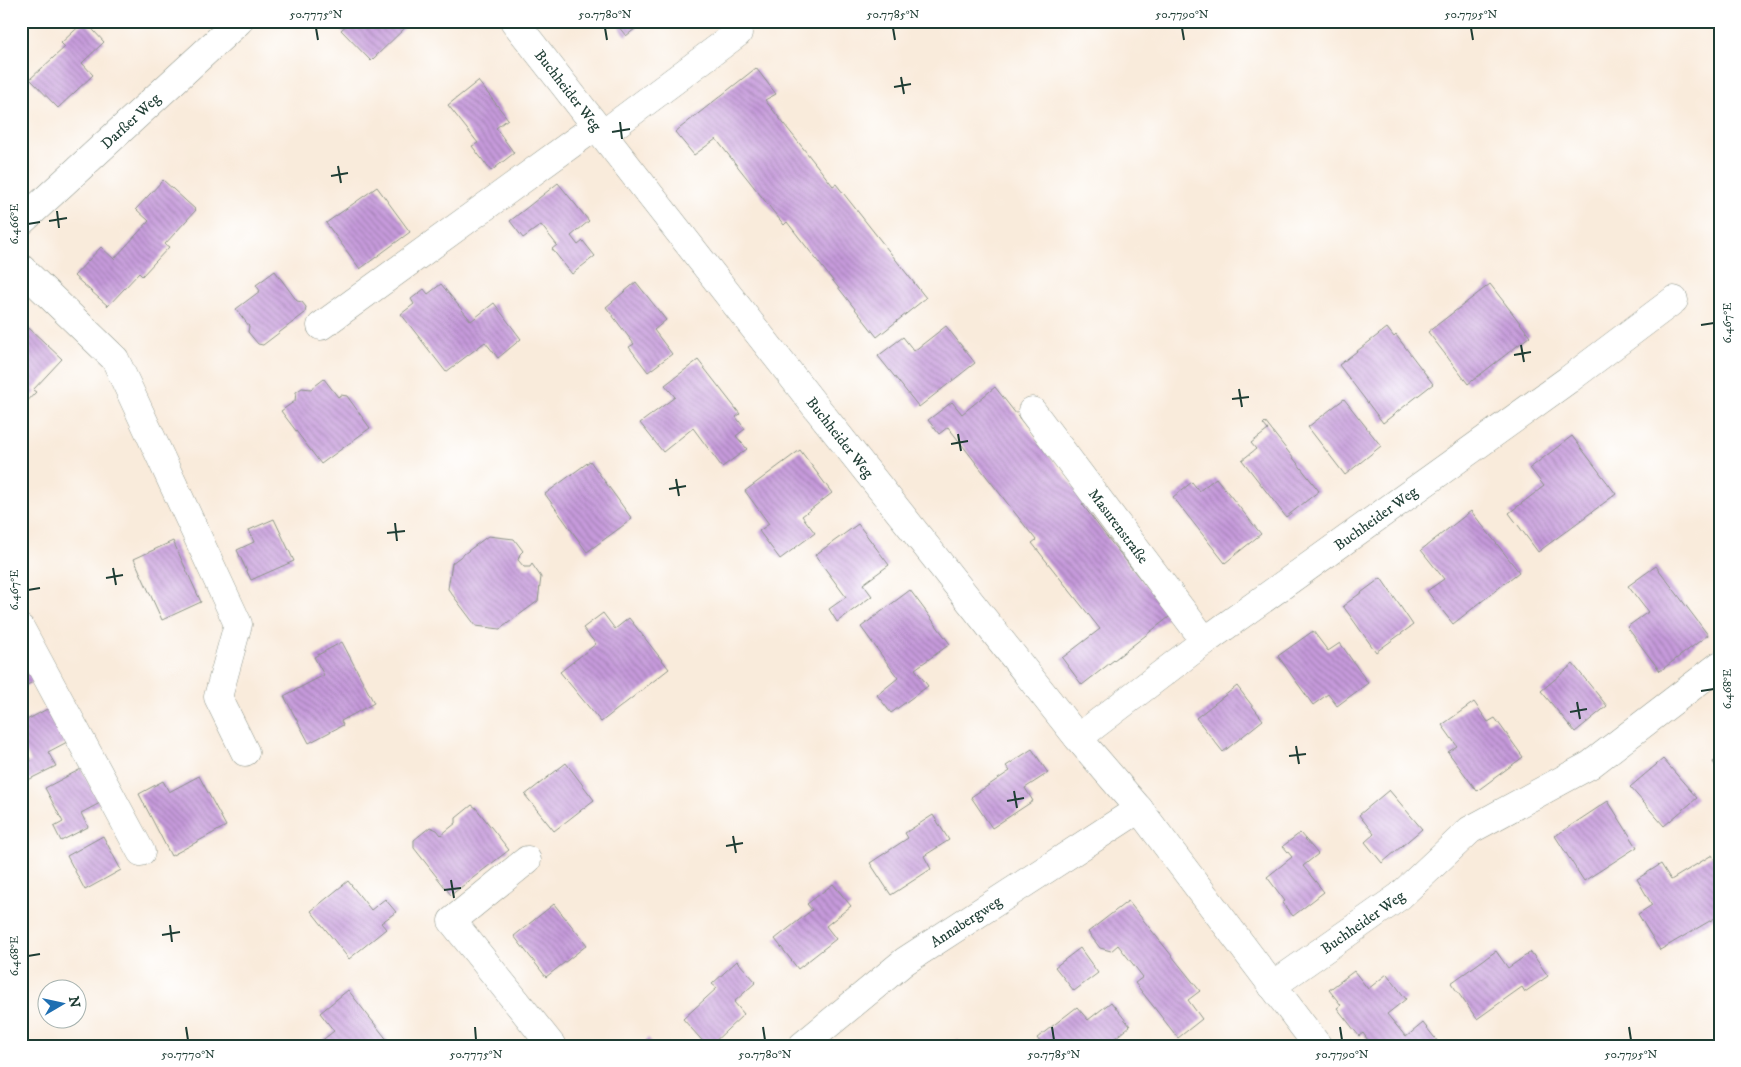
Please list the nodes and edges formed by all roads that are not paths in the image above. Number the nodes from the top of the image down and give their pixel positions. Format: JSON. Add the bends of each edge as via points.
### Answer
{"nodes":[{"id":1,"x":239,"y":21,"type":"edge"},
{"id":2,"x":514,"y":21,"type":"edge"},
{"id":3,"x":738,"y":33,"type":"dead end"},
{"id":4,"x":599,"y":130,"type":"junction"},
{"id":5,"x":21,"y":222,"type":"edge"},
{"id":6,"x":21,"y":268,"type":"edge"},
{"id":7,"x":1674,"y":300,"type":"dead end"},
{"id":8,"x":321,"y":326,"type":"dead end"},
{"id":9,"x":1032,"y":411,"type":"dead end"},
{"id":10,"x":21,"y":629,"type":"edge"},
{"id":11,"x":1205,"y":641,"type":"junction"},
{"id":12,"x":1720,"y":665,"type":"edge"},
{"id":13,"x":1078,"y":738,"type":"junction"},
{"id":14,"x":244,"y":752,"type":"dead end"},
{"id":15,"x":1139,"y":810,"type":"junction"},
{"id":16,"x":141,"y":852,"type":"dead end"},
{"id":17,"x":527,"y":860,"type":"dead end"},
{"id":18,"x":1272,"y":986,"type":"junction"},
{"id":19,"x":552,"y":1046,"type":"edge"},
{"id":20,"x":802,"y":1046,"type":"edge"},
{"id":21,"x":1318,"y":1046,"type":"edge"}],
"edges":[{"from":1,"to":5,"type":"street","name":"Darßer Weg"},
{"from":2,"to":4,"type":"street","name":"Buchheider Weg"},
{"from":3,"to":4,"type":"street","name":"Buchheider Weg"},
{"from":4,"to":8,"type":"street"},
{"from":4,"to":13,"type":"street","name":"Buchheider Weg"},
{"from":6,"to":14,"type":"street","via":[[115,359],[238,624],[218,697]]},
{"from":7,"to":11,"type":"street","name":"Buchheider Weg"},
{"from":9,"to":11,"type":"street","name":"Masurenstraße"},
{"from":10,"to":16,"type":"street"},
{"from":11,"to":13,"type":"street","name":"Buchheider Weg"},
{"from":12,"to":18,"type":"street","name":"Buchheider Weg","via":[[1590,765],[1470,830],[1400,896]]},
{"from":13,"to":15,"type":"street","name":"Buchheider Weg"},
{"from":15,"to":18,"type":"street","name":"Buchheider Weg"},
{"from":15,"to":20,"type":"street","name":"Annabergweg","via":[[912,956]]},
{"from":17,"to":19,"type":"street","via":[[452,921]]},
{"from":18,"to":21,"type":"street","name":"Buchheider Weg"}]}
